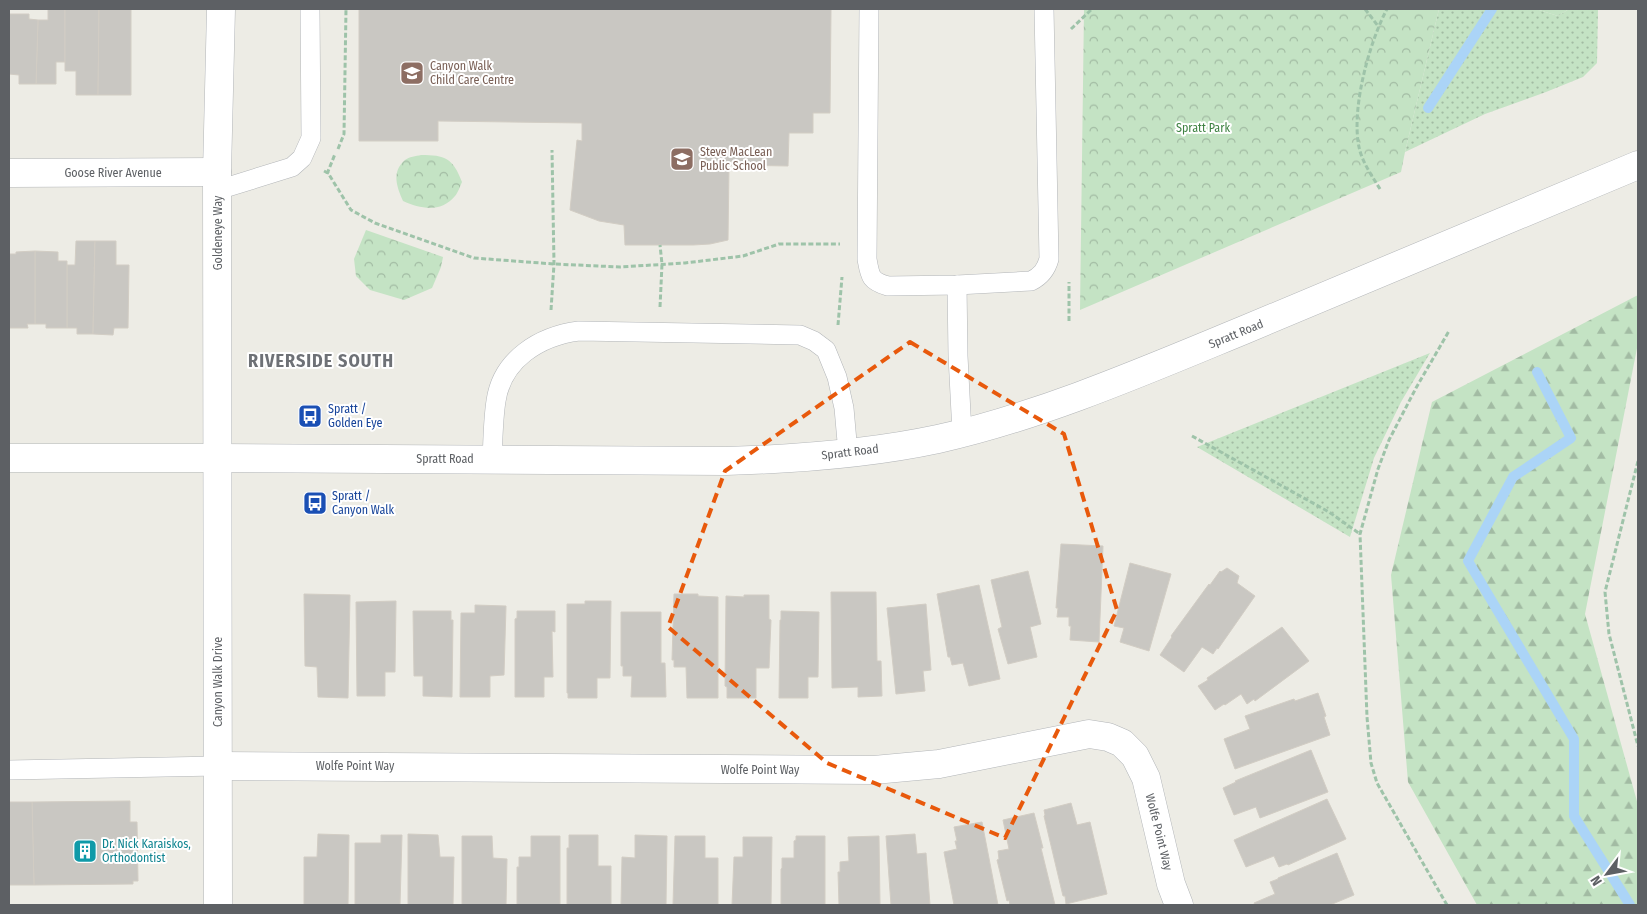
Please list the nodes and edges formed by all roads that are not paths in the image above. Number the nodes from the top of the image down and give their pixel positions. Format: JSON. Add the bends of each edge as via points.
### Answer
{"nodes":[{"id":1,"x":221,"y":9,"type":"edge"},
{"id":2,"x":310,"y":9,"type":"edge"},
{"id":3,"x":869,"y":9,"type":"edge"},
{"id":4,"x":1044,"y":9,"type":"edge"},
{"id":5,"x":1638,"y":165,"type":"edge"},
{"id":6,"x":9,"y":173,"type":"edge"},
{"id":7,"x":218,"y":181,"type":"junction"},
{"id":8,"x":956,"y":285,"type":"junction"},
{"id":9,"x":962,"y":433,"type":"junction"},
{"id":10,"x":848,"y":453,"type":"junction"},
{"id":11,"x":9,"y":458,"type":"edge"},
{"id":12,"x":218,"y":458,"type":"junction"},
{"id":13,"x":492,"y":460,"type":"junction"},
{"id":14,"x":218,"y":766,"type":"junction"},
{"id":15,"x":9,"y":770,"type":"edge"},
{"id":16,"x":218,"y":905,"type":"edge"},
{"id":17,"x":1179,"y":905,"type":"edge"}],
"edges":[{"from":1,"to":7,"type":"street","name":"Goldeneye Way"},
{"from":2,"to":7,"type":"lane","via":[[311,138],[302,158],[292,167]]},
{"from":3,"to":8,"type":"lane","via":[[866,244],[869,270],[877,283],[888,286]]},
{"from":4,"to":8,"type":"lane","via":[[1047,266],[1038,278],[1031,281]]},
{"from":5,"to":9,"type":"street","name":"Spratt Road","via":[[1133,375]]},
{"from":6,"to":7,"type":"street","name":"Goose River Avenue"},
{"from":7,"to":12,"type":"street","name":"Goldeneye Way"},
{"from":8,"to":9,"type":"lane"},
{"from":9,"to":10,"type":"street","name":"Spratt Road"},
{"from":10,"to":13,"type":"street","name":"Spratt Road","via":[[726,461]]},
{"from":10,"to":13,"type":"lane","via":[[837,377],[826,350],[814,341],[800,335],[579,332],[564,333],[532,346],[508,372],[496,400]]},
{"from":11,"to":12,"type":"street","name":"Spratt Road"},
{"from":12,"to":13,"type":"street","name":"Spratt Road"},
{"from":12,"to":14,"type":"street","name":"Canyon Walk Drive"},
{"from":14,"to":15,"type":"lane"},
{"from":14,"to":16,"type":"street","name":"Canyon Walk Drive"},
{"from":14,"to":17,"type":"street","name":"Wolfe Point Way","via":[[874,770],[939,764],[1090,734],[1122,743],[1135,756],[1146,778]]}]}
